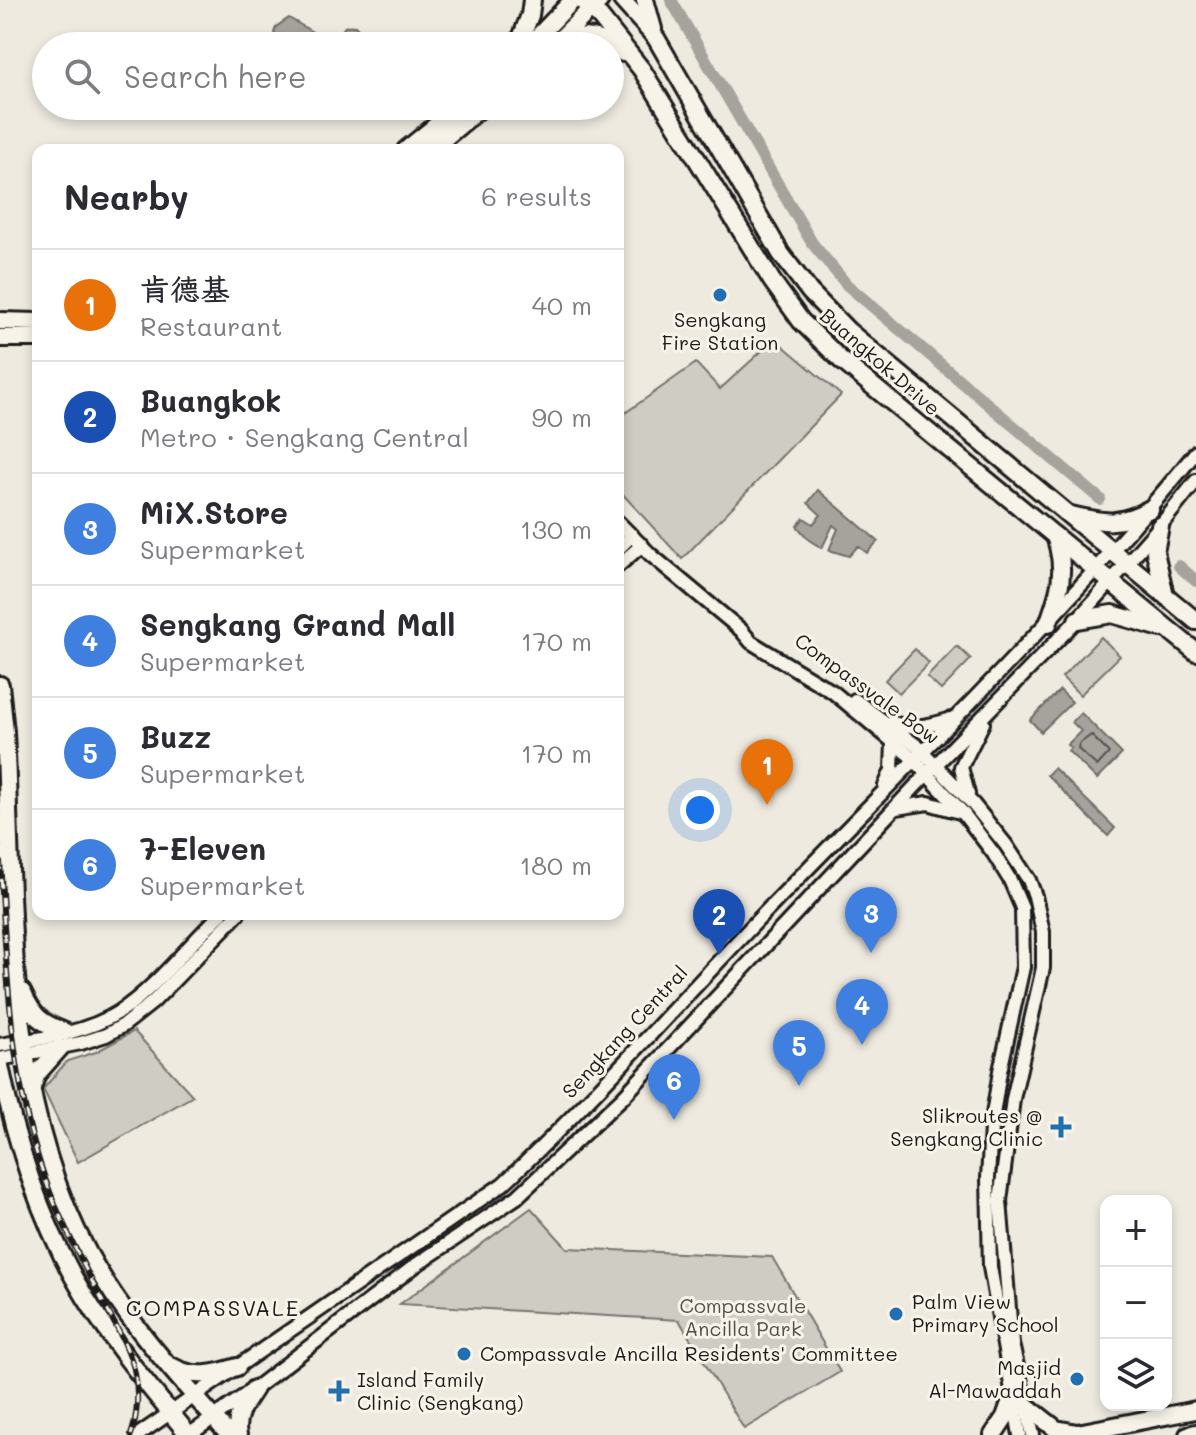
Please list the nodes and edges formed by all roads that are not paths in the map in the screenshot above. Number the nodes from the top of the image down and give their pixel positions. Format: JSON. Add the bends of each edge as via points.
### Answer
{"nodes":[{"id":1,"x":532,"y":0,"type":"edge"},
{"id":2,"x":573,"y":0,"type":"edge"},
{"id":3,"x":622,"y":0,"type":"edge"},
{"id":4,"x":645,"y":0,"type":"edge"},
{"id":5,"x":591,"y":3,"type":"edge"},
{"id":6,"x":523,"y":32,"type":"edge"},
{"id":7,"x":542,"y":32,"type":"edge"},
{"id":8,"x":565,"y":32,"type":"edge"},
{"id":9,"x":613,"y":32,"type":"edge"},
{"id":10,"x":656,"y":38,"type":"junction"},
{"id":11,"x":624,"y":46,"type":"edge"},
{"id":12,"x":624,"y":56,"type":"edge"},
{"id":13,"x":642,"y":70,"type":"junction"},
{"id":14,"x":443,"y":120,"type":"edge"},
{"id":15,"x":466,"y":120,"type":"edge"},
{"id":16,"x":413,"y":144,"type":"edge"},
{"id":17,"x":438,"y":144,"type":"edge"},
{"id":18,"x":32,"y":324,"type":"edge"},
{"id":19,"x":3,"y":331,"type":"edge"},
{"id":20,"x":32,"y":337,"type":"edge"},
{"id":21,"x":1196,"y":452,"type":"edge"},
{"id":22,"x":1196,"y":481,"type":"edge"},
{"id":23,"x":1150,"y":509,"type":"junction"},
{"id":24,"x":1066,"y":513,"type":"junction"},
{"id":25,"x":1160,"y":526,"type":"junction"},
{"id":26,"x":624,"y":528,"type":"edge"},
{"id":27,"x":1054,"y":534,"type":"junction"},
{"id":28,"x":632,"y":535,"type":"junction"},
{"id":29,"x":624,"y":543,"type":"edge"},
{"id":30,"x":642,"y":545,"type":"junction"},
{"id":31,"x":1113,"y":552,"type":"junction"},
{"id":32,"x":624,"y":561,"type":"edge"},
{"id":33,"x":1128,"y":563,"type":"junction"},
{"id":34,"x":1097,"y":570,"type":"junction"},
{"id":35,"x":1112,"y":581,"type":"junction"},
{"id":36,"x":1164,"y":593,"type":"junction"},
{"id":37,"x":1077,"y":620,"type":"junction"},
{"id":38,"x":1196,"y":621,"type":"edge"},
{"id":39,"x":1048,"y":624,"type":"junction"},
{"id":40,"x":741,"y":630,"type":"junction"},
{"id":41,"x":1177,"y":635,"type":"junction"},
{"id":42,"x":1196,"y":652,"type":"edge"},
{"id":43,"x":0,"y":685,"type":"edge"},
{"id":44,"x":995,"y":703,"type":"junction"},
{"id":45,"x":877,"y":717,"type":"junction"},
{"id":46,"x":957,"y":718,"type":"junction"},
{"id":47,"x":893,"y":742,"type":"junction"},
{"id":48,"x":3,"y":744,"type":"edge"},
{"id":49,"x":918,"y":756,"type":"junction"},
{"id":50,"x":932,"y":770,"type":"junction"},
{"id":51,"x":880,"y":796,"type":"junction"},
{"id":52,"x":895,"y":808,"type":"junction"},
{"id":53,"x":968,"y":809,"type":"junction"},
{"id":54,"x":215,"y":920,"type":"edge"},
{"id":55,"x":232,"y":920,"type":"edge"},
{"id":56,"x":18,"y":983,"type":"junction"},
{"id":57,"x":62,"y":1040,"type":"junction"},
{"id":58,"x":0,"y":1045,"type":"edge"},
{"id":59,"x":23,"y":1047,"type":"junction"},
{"id":60,"x":0,"y":1059,"type":"edge"},
{"id":61,"x":0,"y":1066,"type":"edge"},
{"id":62,"x":30,"y":1092,"type":"junction"},
{"id":63,"x":1013,"y":1099,"type":"junction"},
{"id":64,"x":0,"y":1109,"type":"edge"},
{"id":65,"x":13,"y":1125,"type":"junction"},
{"id":66,"x":991,"y":1127,"type":"junction"},
{"id":67,"x":1007,"y":1146,"type":"junction"},
{"id":68,"x":988,"y":1167,"type":"junction"},
{"id":69,"x":165,"y":1362,"type":"junction"},
{"id":70,"x":237,"y":1367,"type":"junction"},
{"id":71,"x":254,"y":1389,"type":"junction"},
{"id":72,"x":194,"y":1396,"type":"junction"},
{"id":73,"x":1018,"y":1399,"type":"junction"},
{"id":74,"x":1196,"y":1410,"type":"edge"},
{"id":75,"x":170,"y":1412,"type":"junction"},
{"id":76,"x":214,"y":1418,"type":"junction"},
{"id":77,"x":1196,"y":1433,"type":"edge"},
{"id":78,"x":1072,"y":1434,"type":"edge"},
{"id":79,"x":138,"y":1435,"type":"edge"},
{"id":80,"x":189,"y":1435,"type":"edge"},
{"id":81,"x":229,"y":1435,"type":"edge"},
{"id":82,"x":238,"y":1435,"type":"edge"},
{"id":83,"x":993,"y":1435,"type":"edge"},
{"id":84,"x":1020,"y":1435,"type":"edge"},
{"id":85,"x":1033,"y":1435,"type":"edge"},
{"id":86,"x":1188,"y":1435,"type":"edge"}],
"edges":[{"from":1,"to":6,"type":"main road"},
{"from":2,"to":7,"type":"main road"},
{"from":3,"to":10,"type":"main road","name":"Buangkok Drive"},
{"from":4,"to":10,"type":"main road"},
{"from":5,"to":8,"type":"main road"},
{"from":5,"to":9,"type":"main road","name":"Buangkok Drive"},
{"from":10,"to":24,"type":"main road","name":"Buangkok Drive","via":[[754,211],[810,292],[848,331]]},
{"from":11,"to":13,"type":"main road","name":"Buangkok Drive"},
{"from":12,"to":13,"type":"main road"},
{"from":13,"to":27,"type":"main road","name":"Buangkok Drive","via":[[801,321],[841,360]]},
{"from":14,"to":16,"type":"main road"},
{"from":15,"to":17,"type":"main road"},
{"from":18,"to":19,"type":"main road"},
{"from":19,"to":20,"type":"main road"},
{"from":21,"to":23,"type":"street","name":"Sengkang Central"},
{"from":22,"to":25,"type":"street","name":"Sengkang Central"},
{"from":23,"to":24,"type":"main road","via":[[1113,523]]},
{"from":23,"to":31,"type":"street","name":"Sengkang Central"},
{"from":24,"to":31,"type":"main road","name":"Buangkok Drive"},
{"from":25,"to":33,"type":"street","name":"Sengkang Central"},
{"from":25,"to":36,"type":"main road","via":[[1155,552]]},
{"from":26,"to":28,"type":"street","name":"Compassvale Bow"},
{"from":27,"to":34,"type":"main road","name":"Buangkok Drive"},
{"from":27,"to":39,"type":"main road","via":[[1063,575]]},
{"from":28,"to":29,"type":"street"},
{"from":28,"to":30,"type":"street","name":"Compassvale Bow"},
{"from":30,"to":32,"type":"street"},
{"from":30,"to":40,"type":"street","name":"Compassvale Bow"},
{"from":31,"to":33,"type":"main road","name":"Buangkok Drive"},
{"from":31,"to":34,"type":"street","name":"Sengkang Central"},
{"from":33,"to":35,"type":"street","name":"Sengkang Central"},
{"from":33,"to":36,"type":"main road","name":"Buangkok Drive"},
{"from":34,"to":35,"type":"main road","name":"Buangkok Drive"},
{"from":34,"to":39,"type":"street","name":"Sengkang Central"},
{"from":35,"to":37,"type":"street","name":"Sengkang Central"},
{"from":35,"to":41,"type":"main road","name":"Buangkok Drive"},
{"from":36,"to":38,"type":"main road","name":"Buangkok Drive"},
{"from":37,"to":41,"type":"main road","via":[[1112,614]]},
{"from":37,"to":44,"type":"street","name":"Sengkang Central"},
{"from":39,"to":46,"type":"street","name":"Sengkang Central"},
{"from":40,"to":45,"type":"street","name":"Compassvale Bow"},
{"from":40,"to":47,"type":"street","name":"Compassvale Bow","via":[[751,642],[833,692]]},
{"from":41,"to":42,"type":"main road","name":"Buangkok Drive"},
{"from":43,"to":48,"type":"main road"},
{"from":44,"to":50,"type":"street","name":"Sengkang Central"},
{"from":44,"to":53,"type":"street","via":[[961,767]]},
{"from":45,"to":46,"type":"street","via":[[919,727]]},
{"from":45,"to":49,"type":"street","name":"Compassvale Bow"},
{"from":46,"to":49,"type":"street","name":"Sengkang Central"},
{"from":47,"to":49,"type":"street","name":"Compassvale Bow"},
{"from":47,"to":51,"type":"street","via":[[892,770]]},
{"from":48,"to":56,"type":"main road"},
{"from":49,"to":50,"type":"street","name":"Compassvale Bow"},
{"from":49,"to":51,"type":"street","name":"Sengkang Central"},
{"from":50,"to":52,"type":"street","name":"Sengkang Central"},
{"from":50,"to":53,"type":"street","name":"Compassvale Bow"},
{"from":51,"to":70,"type":"street","name":"Sengkang Central","via":[[503,1184]]},
{"from":52,"to":53,"type":"street","via":[[928,803]]},
{"from":52,"to":71,"type":"street","name":"Sengkang Central","via":[[626,1094],[517,1197],[405,1272]]},
{"from":53,"to":63,"type":"street","name":"Compassvale Bow","via":[[1006,845],[1029,880],[1043,932],[1043,968]]},
{"from":53,"to":66,"type":"street","name":"Compassvale Bow","via":[[1010,880],[1022,908],[1024,930],[1023,967]]},
{"from":54,"to":57,"type":"street","via":[[118,1013]]},
{"from":55,"to":57,"type":"street","via":[[143,1011],[106,1035]]},
{"from":56,"to":57,"type":"main road","via":[[33,1014]]},
{"from":56,"to":59,"type":"main road"},
{"from":57,"to":59,"type":"street"},
{"from":57,"to":62,"type":"main road"},
{"from":58,"to":59,"type":"street"},
{"from":59,"to":60,"type":"street"},
{"from":59,"to":62,"type":"main road"},
{"from":61,"to":65,"type":"main road"},
{"from":62,"to":69,"type":"main road","via":[[52,1168],[89,1255]]},
{"from":63,"to":66,"type":"street","name":"Compassvale Bow"},
{"from":63,"to":67,"type":"street","name":"Compassvale Bow"},
{"from":64,"to":65,"type":"main road"},
{"from":65,"to":75,"type":"main road","via":[[48,1226],[76,1281]]},
{"from":66,"to":68,"type":"street","name":"Compassvale Bow"},
{"from":67,"to":68,"type":"street","via":[[995,1149]]},
{"from":67,"to":73,"type":"street","name":"Compassvale Bow","via":[[1000,1201]]},
{"from":68,"to":73,"type":"street","name":"Compassvale Bow","via":[[990,1267]]},
{"from":69,"to":70,"type":"main road","via":[[200,1376]]},
{"from":69,"to":72,"type":"main road"},
{"from":70,"to":72,"type":"street","name":"Sengkang Central"},
{"from":71,"to":76,"type":"street","name":"Sengkang Central"},
{"from":71,"to":82,"type":"main road","via":[[239,1413]]},
{"from":72,"to":75,"type":"street","name":"Sengkang Central"},
{"from":72,"to":76,"type":"main road"},
{"from":73,"to":78,"type":"main road","via":[[1056,1429]]},
{"from":73,"to":83,"type":"main road"},
{"from":73,"to":84,"type":"street","name":"Compassvale Bow"},
{"from":73,"to":85,"type":"street","name":"Compassvale Bow"},
{"from":74,"to":78,"type":"main road"},
{"from":75,"to":79,"type":"street","name":"Sengkang Central"},
{"from":75,"to":80,"type":"main road"},
{"from":76,"to":80,"type":"street","name":"Sengkang Central"},
{"from":76,"to":81,"type":"main road"},
{"from":77,"to":86,"type":"main road"}]}
